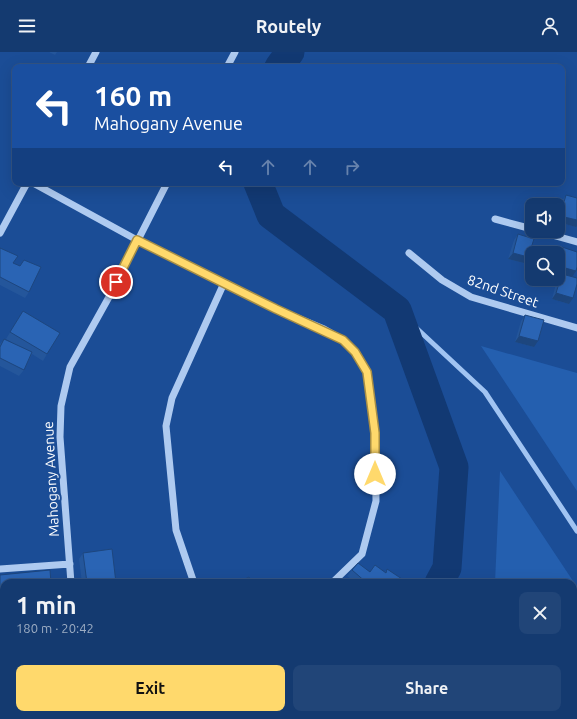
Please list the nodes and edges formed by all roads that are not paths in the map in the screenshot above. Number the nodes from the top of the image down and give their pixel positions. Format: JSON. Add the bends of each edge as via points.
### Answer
{"nodes":[{"id":1,"x":96,"y":52,"type":"edge"},
{"id":2,"x":234,"y":52,"type":"edge"},
{"id":3,"x":90,"y":64,"type":"edge"},
{"id":4,"x":228,"y":64,"type":"edge"},
{"id":5,"x":25,"y":186,"type":"edge"},
{"id":6,"x":38,"y":186,"type":"edge"},
{"id":7,"x":165,"y":186,"type":"edge"},
{"id":8,"x":495,"y":219,"type":"dead end"},
{"id":9,"x":525,"y":227,"type":"edge"},
{"id":10,"x":0,"y":233,"type":"edge"},
{"id":11,"x":563,"y":238,"type":"edge"},
{"id":12,"x":137,"y":240,"type":"junction"},
{"id":13,"x":577,"y":242,"type":"edge"},
{"id":14,"x":408,"y":253,"type":"dead end"},
{"id":15,"x":224,"y":283,"type":"junction"},
{"id":16,"x":577,"y":328,"type":"edge"},
{"id":17,"x":70,"y":564,"type":"junction"},
{"id":18,"x":0,"y":569,"type":"edge"},
{"id":19,"x":71,"y":579,"type":"edge"},
{"id":20,"x":193,"y":579,"type":"edge"},
{"id":21,"x":336,"y":579,"type":"edge"}],
"edges":[{"from":1,"to":3,"type":"street"},
{"from":2,"to":4,"type":"street"},
{"from":5,"to":10,"type":"street"},
{"from":6,"to":12,"type":"street"},
{"from":7,"to":12,"type":"street","name":"Mahogany Avenue"},
{"from":8,"to":9,"type":"street"},
{"from":11,"to":13,"type":"street"},
{"from":12,"to":15,"type":"street"},
{"from":12,"to":17,"type":"street","name":"Mahogany Avenue","via":[[70,367],[61,406],[60,438]]},
{"from":14,"to":16,"type":"street","name":"82nd Street","via":[[442,280],[471,297]]},
{"from":15,"to":20,"type":"street","via":[[172,398],[166,426],[176,530]]},
{"from":15,"to":21,"type":"street","via":[[343,340],[355,352],[367,372],[375,433],[376,501],[362,554]]},
{"from":17,"to":18,"type":"street"},
{"from":17,"to":19,"type":"street","name":"Mahogany Avenue"}]}
